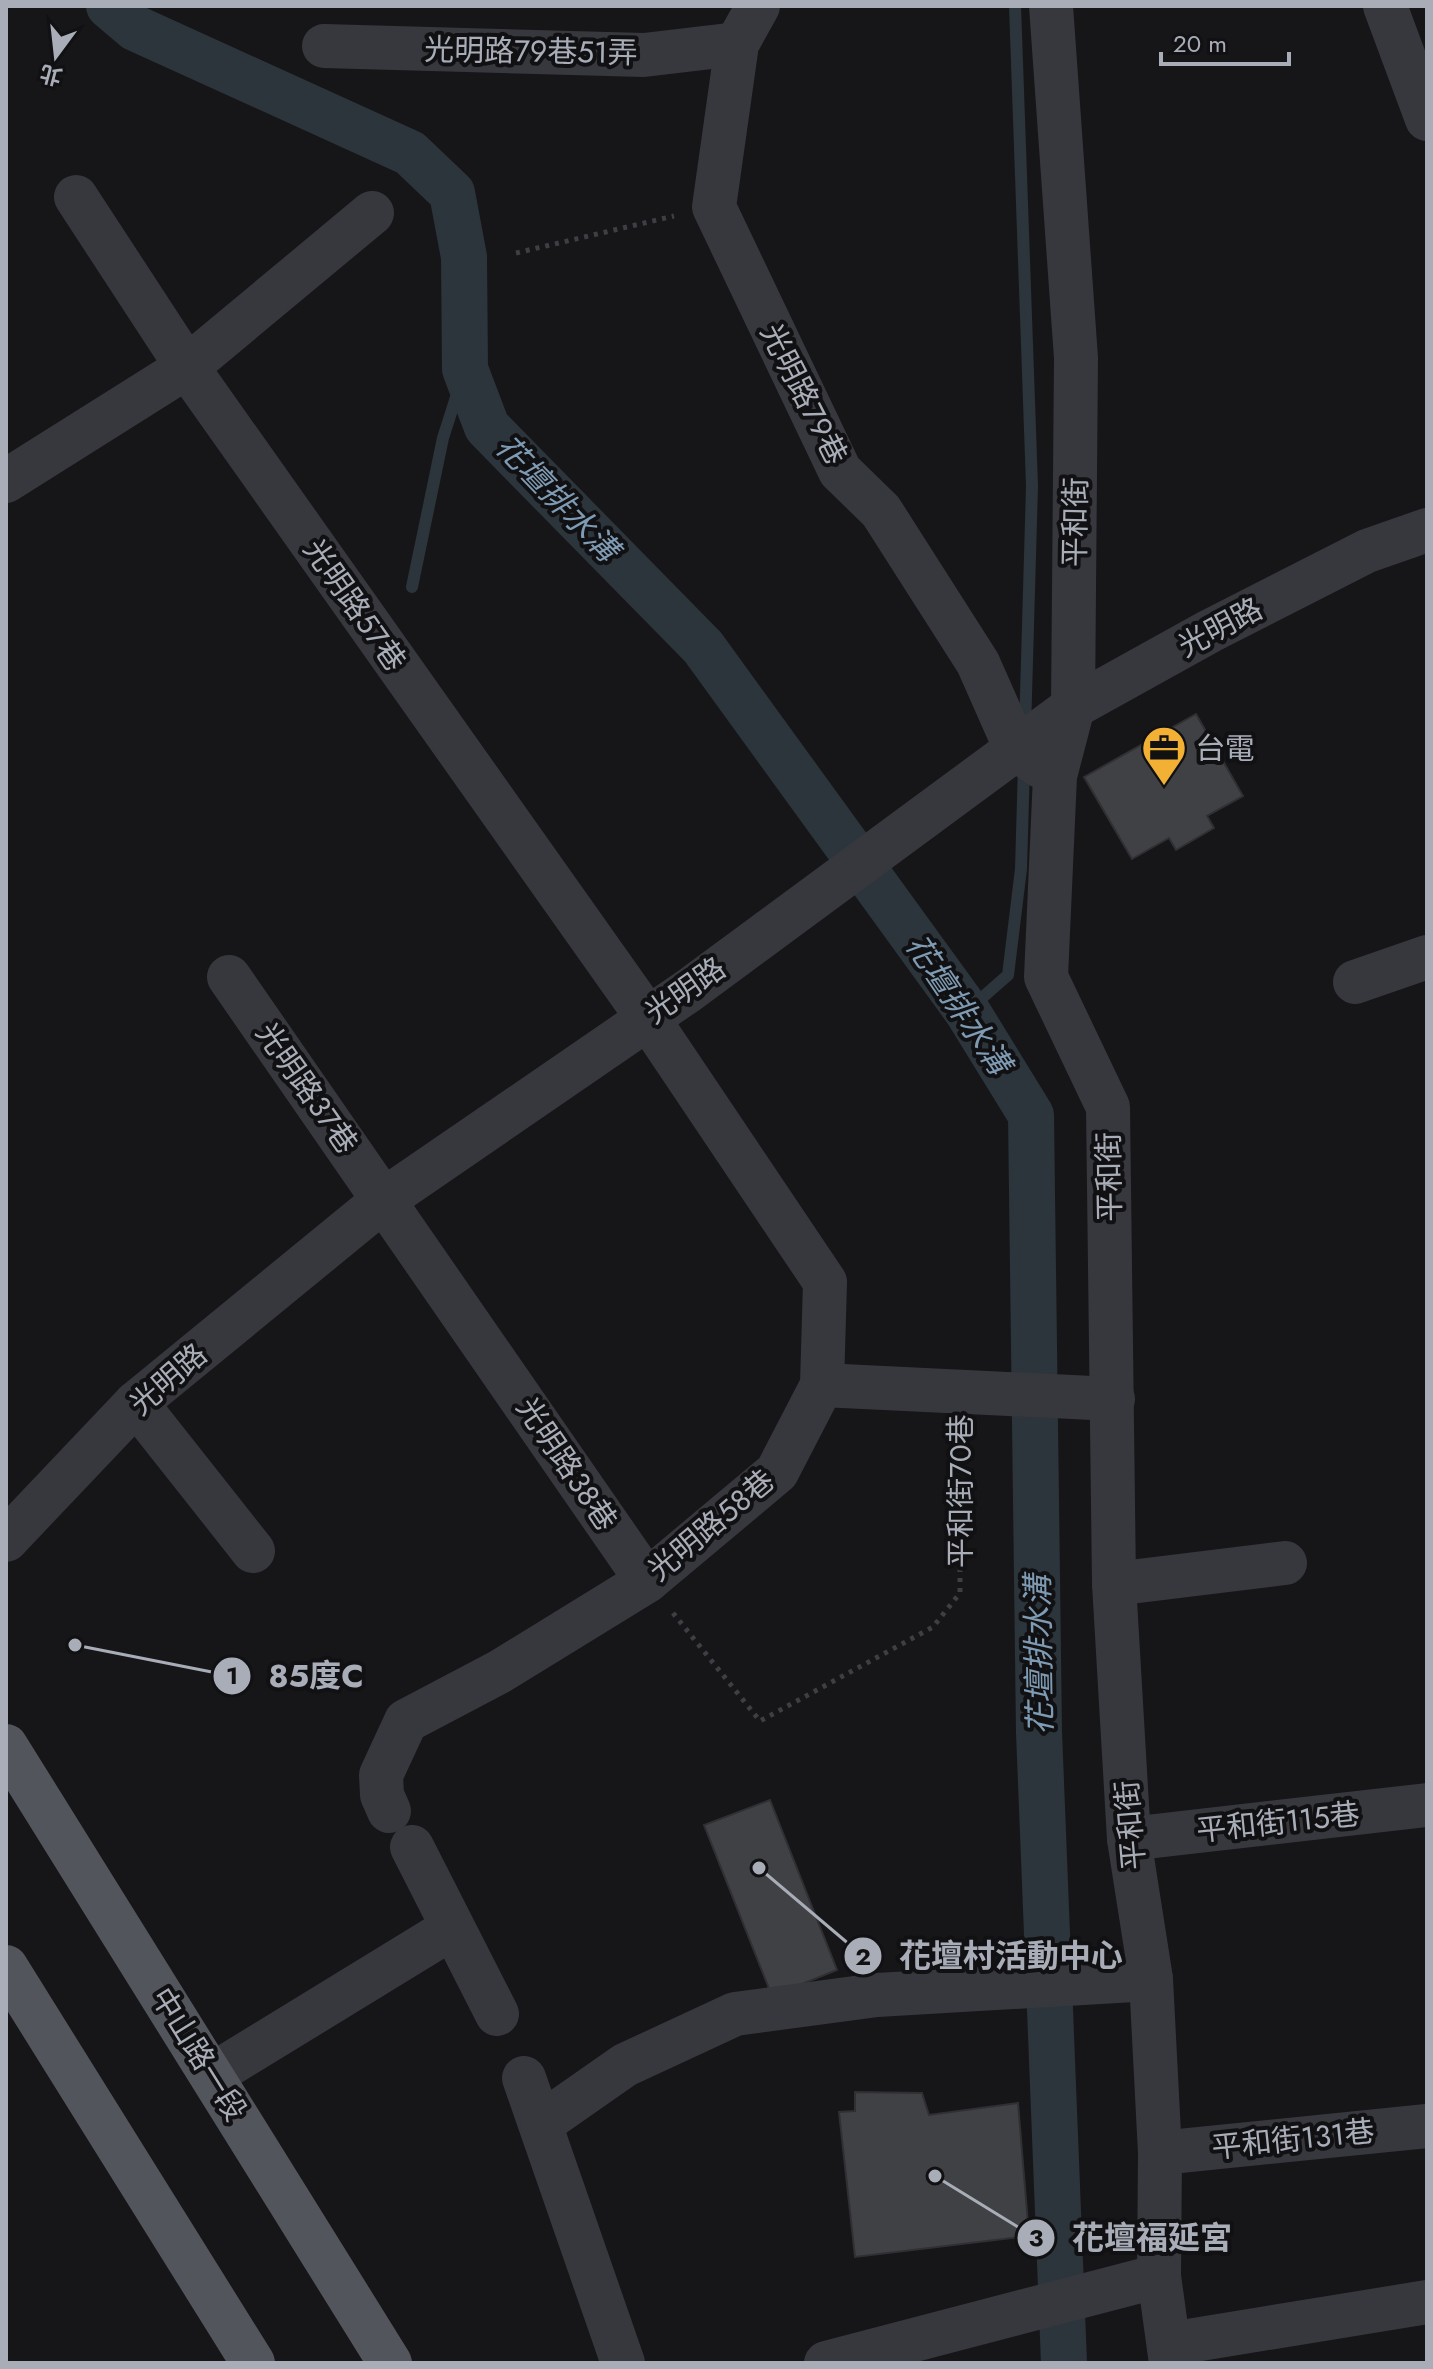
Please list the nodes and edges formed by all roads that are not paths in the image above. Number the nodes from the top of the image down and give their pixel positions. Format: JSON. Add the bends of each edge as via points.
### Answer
{"nodes":[{"id":1,"x":758,"y":6,"type":"edge"},
{"id":2,"x":1385,"y":6,"type":"edge"},
{"id":3,"x":1042,"y":7,"type":"edge"},
{"id":4,"x":737,"y":44,"type":"junction"},
{"id":5,"x":324,"y":46,"type":"dead end"},
{"id":6,"x":1427,"y":119,"type":"edge"},
{"id":7,"x":76,"y":197,"type":"dead end"},
{"id":8,"x":372,"y":213,"type":"dead end"},
{"id":9,"x":187,"y":367,"type":"junction"},
{"id":10,"x":6,"y":481,"type":"edge"},
{"id":11,"x":1427,"y":530,"type":"edge"},
{"id":12,"x":1073,"y":707,"type":"junction"},
{"id":13,"x":1016,"y":749,"type":"junction"},
{"id":14,"x":1055,"y":776,"type":"junction"},
{"id":15,"x":1427,"y":957,"type":"edge"},
{"id":16,"x":229,"y":977,"type":"dead end"},
{"id":17,"x":1355,"y":982,"type":"dead end"},
{"id":18,"x":647,"y":1017,"type":"junction"},
{"id":19,"x":385,"y":1199,"type":"junction"},
{"id":20,"x":822,"y":1385,"type":"junction"},
{"id":21,"x":1113,"y":1399,"type":"junction"},
{"id":22,"x":136,"y":1403,"type":"junction"},
{"id":23,"x":6,"y":1540,"type":"edge"},
{"id":24,"x":253,"y":1551,"type":"dead end"},
{"id":25,"x":1285,"y":1563,"type":"dead end"},
{"id":26,"x":647,"y":1581,"type":"junction"},
{"id":27,"x":1114,"y":1584,"type":"junction"},
{"id":28,"x":6,"y":1746,"type":"edge"},
{"id":29,"x":1427,"y":1805,"type":"edge"},
{"id":30,"x":389,"y":1811,"type":"dead end"},
{"id":31,"x":1129,"y":1839,"type":"junction"},
{"id":32,"x":412,"y":1847,"type":"dead end"},
{"id":33,"x":452,"y":1928,"type":"junction"},
{"id":34,"x":6,"y":1967,"type":"edge"},
{"id":35,"x":1151,"y":1979,"type":"junction"},
{"id":36,"x":497,"y":2014,"type":"dead end"},
{"id":37,"x":212,"y":2075,"type":"junction"},
{"id":38,"x":524,"y":2078,"type":"dead end"},
{"id":39,"x":542,"y":2123,"type":"junction"},
{"id":40,"x":1427,"y":2126,"type":"edge"},
{"id":41,"x":1160,"y":2153,"type":"junction"},
{"id":42,"x":1159,"y":2276,"type":"junction"},
{"id":43,"x":1427,"y":2302,"type":"edge"},
{"id":44,"x":1170,"y":2354,"type":"edge"},
{"id":45,"x":253,"y":2363,"type":"edge"},
{"id":46,"x":390,"y":2363,"type":"edge"},
{"id":47,"x":623,"y":2363,"type":"edge"},
{"id":48,"x":826,"y":2363,"type":"edge"}],
"edges":[{"from":1,"to":4,"type":"street"},
{"from":2,"to":6,"type":"street"},
{"from":3,"to":12,"type":"street","name":"平和街","via":[[1076,358]]},
{"from":4,"to":5,"type":"street","name":"光明路79巷51弄","via":[[644,55]]},
{"from":4,"to":13,"type":"street","name":"光明路79巷","via":[[714,207],[840,471],[881,511],[962,637]]},
{"from":7,"to":9,"type":"street","name":"光明路57巷"},
{"from":8,"to":9,"type":"street"},
{"from":9,"to":10,"type":"street"},
{"from":9,"to":18,"type":"street","name":"光明路57巷"},
{"from":11,"to":12,"type":"street","name":"光明路","via":[[1352,559]]},
{"from":12,"to":13,"type":"street","name":"光明路"},
{"from":12,"to":14,"type":"street","name":"平和街"},
{"from":13,"to":14,"type":"street"},
{"from":13,"to":18,"type":"street","name":"光明路"},
{"from":14,"to":21,"type":"street","name":"平和街","via":[[1046,977],[1108,1107]]},
{"from":15,"to":17,"type":"street"},
{"from":16,"to":19,"type":"street","name":"光明路37巷"},
{"from":18,"to":19,"type":"street","name":"光明路"},
{"from":18,"to":20,"type":"street","name":"光明路58巷","via":[[825,1282]]},
{"from":19,"to":22,"type":"street","name":"光明路"},
{"from":19,"to":26,"type":"street","name":"光明路38巷"},
{"from":20,"to":21,"type":"street","name":"平和街70巷"},
{"from":20,"to":26,"type":"street","name":"光明路58巷","via":[[777,1472]]},
{"from":21,"to":27,"type":"street","name":"平和街"},
{"from":22,"to":23,"type":"street","name":"光明路"},
{"from":22,"to":24,"type":"street"},
{"from":25,"to":27,"type":"street"},
{"from":26,"to":30,"type":"street","name":"光明路58巷","via":[[499,1672],[406,1721],[381,1775]]},
{"from":27,"to":31,"type":"street","name":"平和街"},
{"from":28,"to":37,"type":"main road","name":"中山路一段"},
{"from":29,"to":31,"type":"street","name":"平和街115巷"},
{"from":31,"to":35,"type":"street","name":"平和街"},
{"from":32,"to":33,"type":"street"},
{"from":33,"to":36,"type":"street"},
{"from":33,"to":37,"type":"street"},
{"from":34,"to":45,"type":"main road"},
{"from":35,"to":39,"type":"street","via":[[877,1995],[735,2014],[625,2065]]},
{"from":35,"to":41,"type":"street","name":"平和街"},
{"from":37,"to":46,"type":"main road","name":"中山路一段"},
{"from":38,"to":39,"type":"street"},
{"from":39,"to":47,"type":"street"},
{"from":40,"to":41,"type":"street","name":"平和街131巷"},
{"from":41,"to":42,"type":"street","name":"平和街"},
{"from":42,"to":44,"type":"street","name":"平和街"},
{"from":42,"to":48,"type":"street"},
{"from":43,"to":44,"type":"street"}]}
